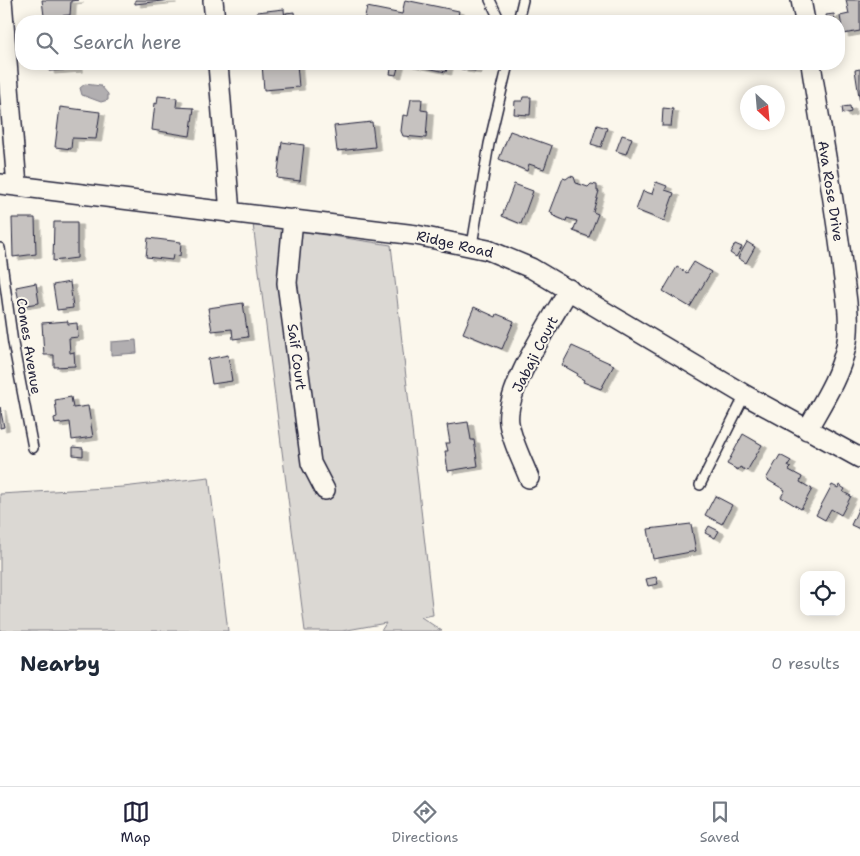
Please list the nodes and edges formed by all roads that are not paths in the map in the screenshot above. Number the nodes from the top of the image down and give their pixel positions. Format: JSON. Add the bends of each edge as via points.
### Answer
{"nodes":[{"id":1,"x":2,"y":0,"type":"edge"},
{"id":2,"x":213,"y":0,"type":"edge"},
{"id":3,"x":490,"y":0,"type":"edge"},
{"id":4,"x":523,"y":0,"type":"edge"},
{"id":5,"x":801,"y":0,"type":"edge"},
{"id":6,"x":214,"y":15,"type":"edge"},
{"id":7,"x":497,"y":15,"type":"edge"},
{"id":8,"x":519,"y":15,"type":"edge"},
{"id":9,"x":804,"y":15,"type":"edge"},
{"id":10,"x":218,"y":70,"type":"edge"},
{"id":11,"x":507,"y":70,"type":"edge"},
{"id":12,"x":812,"y":70,"type":"edge"},
{"id":13,"x":9,"y":185,"type":"edge"},
{"id":14,"x":230,"y":213,"type":"junction"},
{"id":15,"x":293,"y":220,"type":"junction"},
{"id":16,"x":472,"y":245,"type":"junction"},
{"id":17,"x":0,"y":248,"type":"edge"},
{"id":18,"x":569,"y":290,"type":"junction"},
{"id":19,"x":746,"y":394,"type":"junction"},
{"id":20,"x":807,"y":430,"type":"junction"},
{"id":21,"x":33,"y":448,"type":"dead end"},
{"id":22,"x":860,"y":458,"type":"edge"},
{"id":23,"x":529,"y":478,"type":"dead end"},
{"id":24,"x":700,"y":485,"type":"dead end"},
{"id":25,"x":326,"y":490,"type":"dead end"}],
"edges":[{"from":1,"to":13,"type":"street"},
{"from":2,"to":6,"type":"street"},
{"from":3,"to":7,"type":"lane"},
{"from":4,"to":8,"type":"lane"},
{"from":5,"to":9,"type":"street"},
{"from":10,"to":14,"type":"street"},
{"from":11,"to":16,"type":"lane","via":[[489,144]]},
{"from":12,"to":20,"type":"street","name":"Ava Rose Drive","via":[[837,220],[848,316],[843,361]]},
{"from":13,"to":14,"type":"street","name":"Ridge Road"},
{"from":14,"to":15,"type":"street","name":"Ridge Road"},
{"from":15,"to":16,"type":"street","name":"Ridge Road","via":[[416,234]]},
{"from":15,"to":25,"type":"street","name":"Saif Court","via":[[287,283],[311,463]]},
{"from":16,"to":18,"type":"street","name":"Ridge Road","via":[[523,264]]},
{"from":17,"to":21,"type":"lane","name":"Comes Avenue","via":[[13,343]]},
{"from":18,"to":19,"type":"street","name":"Ridge Road"},
{"from":18,"to":23,"type":"street","name":"Jabaji Court","via":[[511,400],[509,421]]},
{"from":19,"to":20,"type":"street","name":"Ridge Road"},
{"from":19,"to":24,"type":"lane"},
{"from":20,"to":22,"type":"street","name":"Ridge Road"}]}
